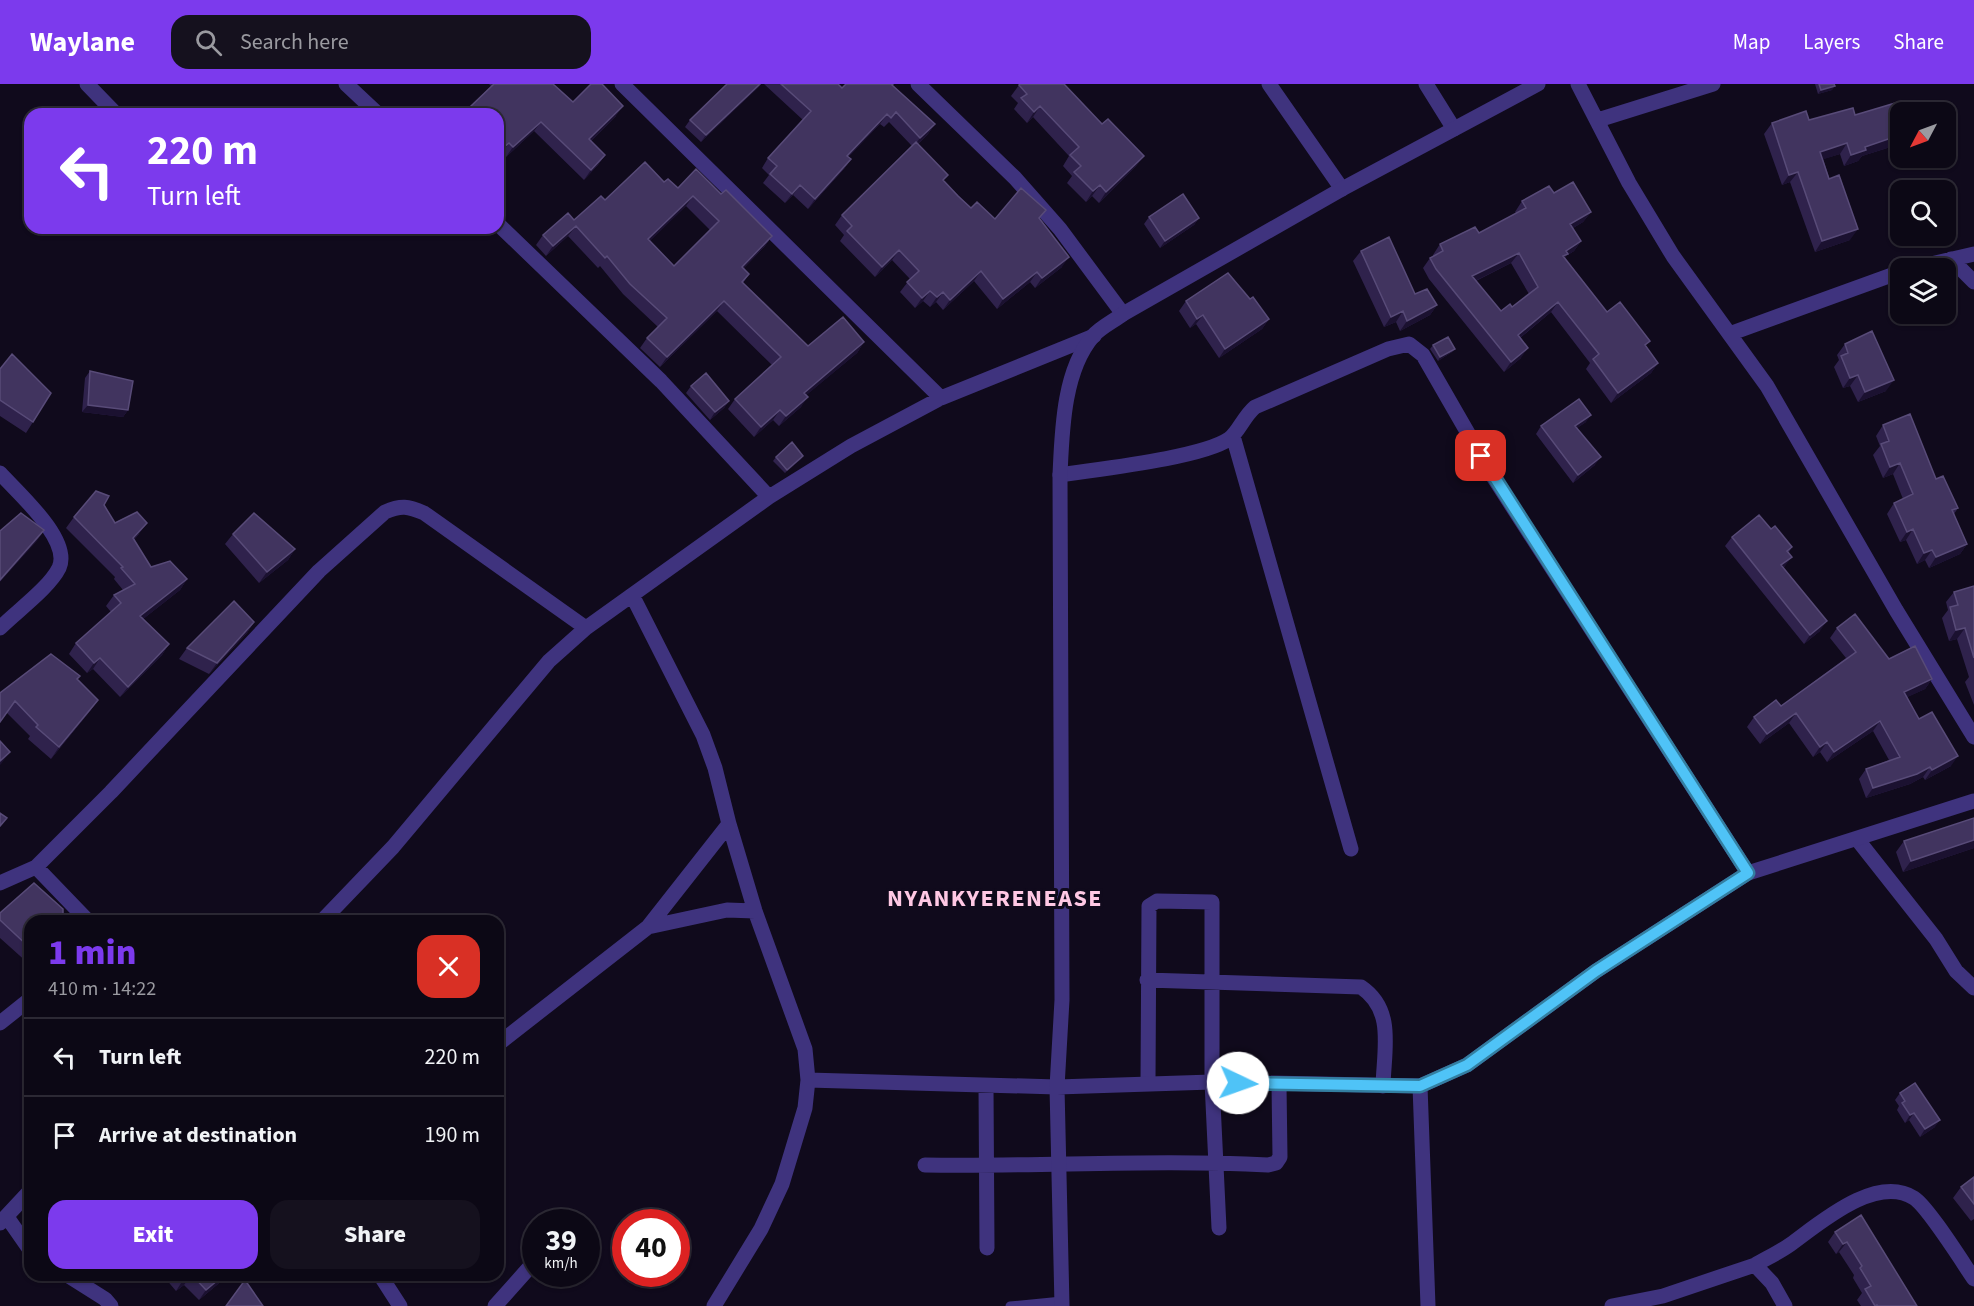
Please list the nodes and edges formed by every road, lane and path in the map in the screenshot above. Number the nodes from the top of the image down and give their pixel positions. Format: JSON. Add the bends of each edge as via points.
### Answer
{"nodes":[{"id":1,"x":87,"y":84,"type":"edge"},
{"id":2,"x":346,"y":84,"type":"edge"},
{"id":3,"x":622,"y":84,"type":"edge"},
{"id":4,"x":918,"y":84,"type":"edge"},
{"id":5,"x":1269,"y":84,"type":"edge"},
{"id":6,"x":1426,"y":84,"type":"edge"},
{"id":7,"x":1538,"y":84,"type":"edge"},
{"id":8,"x":1578,"y":84,"type":"edge"},
{"id":9,"x":1713,"y":84,"type":"edge"},
{"id":10,"x":110,"y":108,"type":"edge"},
{"id":11,"x":372,"y":108,"type":"edge"},
{"id":12,"x":1598,"y":120,"type":"junction"},
{"id":13,"x":1454,"y":129,"type":"junction"},
{"id":14,"x":1342,"y":189,"type":"junction"},
{"id":15,"x":504,"y":230,"type":"edge"},
{"id":16,"x":1974,"y":254,"type":"edge"},
{"id":17,"x":1956,"y":259,"type":"edge"},
{"id":18,"x":1956,"y":265,"type":"edge"},
{"id":19,"x":1890,"y":276,"type":"edge"},
{"id":20,"x":1974,"y":282,"type":"edge"},
{"id":21,"x":1124,"y":314,"type":"junction"},
{"id":22,"x":1732,"y":333,"type":"junction"},
{"id":23,"x":1094,"y":336,"type":"junction"},
{"id":24,"x":941,"y":398,"type":"junction"},
{"id":25,"x":1233,"y":436,"type":"junction"},
{"id":26,"x":0,"y":473,"type":"edge"},
{"id":27,"x":1060,"y":475,"type":"junction"},
{"id":28,"x":769,"y":497,"type":"junction"},
{"id":29,"x":633,"y":597,"type":"junction"},
{"id":30,"x":0,"y":628,"type":"edge"},
{"id":31,"x":586,"y":628,"type":"junction"},
{"id":32,"x":1974,"y":737,"type":"edge"},
{"id":33,"x":1974,"y":801,"type":"edge"},
{"id":34,"x":729,"y":824,"type":"junction"},
{"id":35,"x":1857,"y":839,"type":"junction"},
{"id":36,"x":1351,"y":849,"type":"dead end"},
{"id":37,"x":36,"y":867,"type":"junction"},
{"id":38,"x":1748,"y":873,"type":"junction"},
{"id":39,"x":0,"y":883,"type":"edge"},
{"id":40,"x":755,"y":911,"type":"junction"},
{"id":41,"x":82,"y":915,"type":"edge"},
{"id":42,"x":328,"y":915,"type":"edge"},
{"id":43,"x":648,"y":927,"type":"junction"},
{"id":44,"x":1147,"y":980,"type":"junction"},
{"id":45,"x":1212,"y":980,"type":"junction"},
{"id":46,"x":1974,"y":988,"type":"edge"},
{"id":47,"x":24,"y":1004,"type":"edge"},
{"id":48,"x":0,"y":1023,"type":"edge"},
{"id":49,"x":504,"y":1039,"type":"edge"},
{"id":50,"x":808,"y":1080,"type":"junction"},
{"id":51,"x":1148,"y":1082,"type":"junction"},
{"id":52,"x":1212,"y":1082,"type":"junction"},
{"id":53,"x":1279,"y":1085,"type":"junction"},
{"id":54,"x":1383,"y":1086,"type":"junction"},
{"id":55,"x":1420,"y":1086,"type":"junction"},
{"id":56,"x":986,"y":1087,"type":"junction"},
{"id":57,"x":1057,"y":1087,"type":"junction"},
{"id":58,"x":1215,"y":1162,"type":"junction"},
{"id":59,"x":925,"y":1165,"type":"dead end"},
{"id":60,"x":986,"y":1166,"type":"junction"},
{"id":61,"x":1060,"y":1166,"type":"junction"},
{"id":62,"x":24,"y":1198,"type":"edge"},
{"id":63,"x":4,"y":1220,"type":"edge"},
{"id":64,"x":1219,"y":1228,"type":"dead end"},
{"id":65,"x":24,"y":1243,"type":"edge"},
{"id":66,"x":987,"y":1248,"type":"dead end"},
{"id":67,"x":1755,"y":1265,"type":"junction"},
{"id":68,"x":522,"y":1276,"type":"edge"},
{"id":69,"x":1974,"y":1279,"type":"edge"},
{"id":70,"x":76,"y":1281,"type":"edge"},
{"id":71,"x":384,"y":1281,"type":"edge"},
{"id":72,"x":1062,"y":1304,"type":"edge"},
{"id":73,"x":111,"y":1306,"type":"edge"},
{"id":74,"x":400,"y":1306,"type":"edge"},
{"id":75,"x":495,"y":1306,"type":"edge"},
{"id":76,"x":714,"y":1306,"type":"edge"},
{"id":77,"x":1010,"y":1306,"type":"edge"},
{"id":78,"x":1428,"y":1306,"type":"edge"},
{"id":79,"x":1612,"y":1306,"type":"edge"},
{"id":80,"x":1785,"y":1306,"type":"edge"}],
"edges":[{"from":1,"to":10,"type":"street"},
{"from":2,"to":11,"type":"street"},
{"from":3,"to":24,"type":"street"},
{"from":4,"to":21,"type":"street","via":[[1030,195]]},
{"from":5,"to":14,"type":"street"},
{"from":6,"to":13,"type":"street"},
{"from":7,"to":13,"type":"street"},
{"from":8,"to":12,"type":"street"},
{"from":9,"to":12,"type":"street"},
{"from":12,"to":22,"type":"street","via":[[1629,183],[1673,256]]},
{"from":13,"to":14,"type":"street"},
{"from":14,"to":21,"type":"street"},
{"from":15,"to":28,"type":"street","via":[[661,381]]},
{"from":16,"to":17,"type":"street"},
{"from":18,"to":20,"type":"street"},
{"from":19,"to":22,"type":"street"},
{"from":21,"to":23,"type":"street"},
{"from":22,"to":32,"type":"street"},
{"from":23,"to":24,"type":"street"},
{"from":23,"to":27,"type":"street","via":[[1069,386]]},
{"from":24,"to":28,"type":"street","via":[[851,446]]},
{"from":25,"to":27,"type":"street","via":[[1189,453]]},
{"from":25,"to":36,"type":"street"},
{"from":25,"to":38,"type":"street","via":[[1255,407],[1319,378],[1409,344],[1423,355],[1492,475]]},
{"from":26,"to":30,"type":"street","via":[[56,536],[61,552],[60,566],[51,579]]},
{"from":27,"to":57,"type":"street","via":[[1062,1000]]},
{"from":28,"to":29,"type":"street"},
{"from":29,"to":31,"type":"street"},
{"from":29,"to":34,"type":"street","via":[[703,735]]},
{"from":31,"to":37,"type":"street","via":[[424,513],[403,505],[385,512],[319,571]]},
{"from":31,"to":42,"type":"street","via":[[549,660],[393,848]]},
{"from":33,"to":35,"type":"street"},
{"from":34,"to":40,"type":"street"},
{"from":34,"to":43,"type":"street"},
{"from":35,"to":38,"type":"street"},
{"from":35,"to":46,"type":"street","via":[[1936,939],[1956,971]]},
{"from":37,"to":39,"type":"street"},
{"from":37,"to":41,"type":"street"},
{"from":38,"to":55,"type":"street","via":[[1596,971],[1467,1065]]},
{"from":40,"to":43,"type":"street","via":[[727,910]]},
{"from":40,"to":50,"type":"street","via":[[804,1049]]},
{"from":43,"to":49,"type":"street"},
{"from":44,"to":45,"type":"street"},
{"from":44,"to":45,"type":"street","via":[[1147,914],[1149,906],[1157,901],[1212,902]]},
{"from":44,"to":51,"type":"street"},
{"from":45,"to":52,"type":"street"},
{"from":45,"to":54,"type":"street","via":[[1361,987],[1380,1004],[1384,1019]]},
{"from":47,"to":48,"type":"street"},
{"from":50,"to":56,"type":"street"},
{"from":50,"to":76,"type":"street","via":[[805,1108],[782,1184],[761,1229]]},
{"from":51,"to":52,"type":"street"},
{"from":51,"to":57,"type":"street"},
{"from":52,"to":53,"type":"street"},
{"from":52,"to":58,"type":"street"},
{"from":53,"to":54,"type":"street"},
{"from":53,"to":58,"type":"street","via":[[1280,1157],[1276,1162]]},
{"from":54,"to":55,"type":"street"},
{"from":55,"to":78,"type":"street"},
{"from":56,"to":57,"type":"street"},
{"from":56,"to":60,"type":"street"},
{"from":57,"to":61,"type":"street"},
{"from":58,"to":61,"type":"street"},
{"from":58,"to":64,"type":"street"},
{"from":59,"to":60,"type":"street"},
{"from":60,"to":61,"type":"street"},
{"from":60,"to":66,"type":"street"},
{"from":61,"to":72,"type":"street"},
{"from":62,"to":63,"type":"street"},
{"from":63,"to":65,"type":"street"},
{"from":67,"to":69,"type":"street","via":[[1791,1245],[1814,1225],[1869,1195],[1889,1191],[1914,1198]]},
{"from":67,"to":79,"type":"street","via":[[1663,1296]]},
{"from":67,"to":80,"type":"street","via":[[1772,1283]]},
{"from":68,"to":75,"type":"street"},
{"from":70,"to":73,"type":"street"},
{"from":71,"to":74,"type":"street"},
{"from":72,"to":77,"type":"lane"}]}
